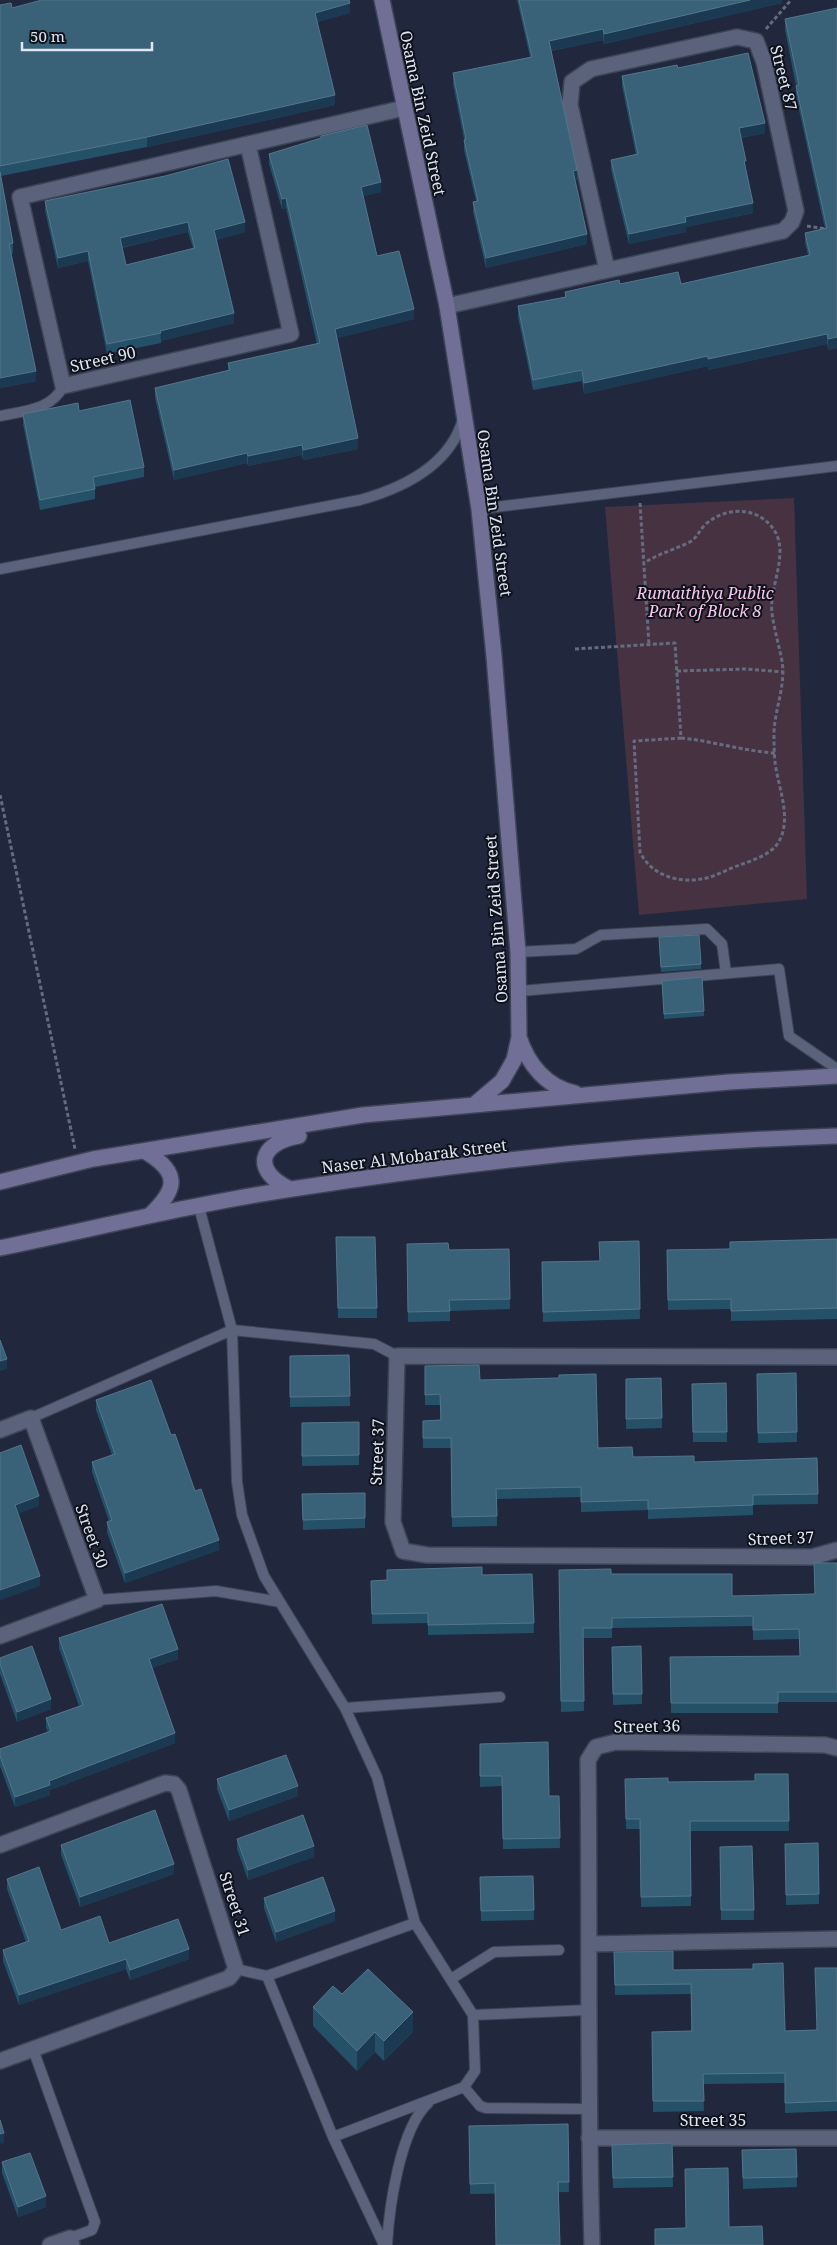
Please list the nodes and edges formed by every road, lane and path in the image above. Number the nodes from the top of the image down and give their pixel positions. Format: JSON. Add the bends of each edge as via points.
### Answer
{"nodes":[{"id":1,"x":382,"y":0,"type":"edge"},
{"id":2,"x":791,"y":0,"type":"edge"},
{"id":3,"x":756,"y":41,"type":"junction"},
{"id":4,"x":404,"y":108,"type":"junction"},
{"id":5,"x":248,"y":145,"type":"junction"},
{"id":6,"x":792,"y":222,"type":"junction"},
{"id":7,"x":830,"y":228,"type":"edge"},
{"id":8,"x":607,"y":270,"type":"junction"},
{"id":9,"x":447,"y":306,"type":"junction"},
{"id":10,"x":63,"y":386,"type":"junction"},
{"id":11,"x":464,"y":415,"type":"junction"},
{"id":12,"x":0,"y":416,"type":"edge"},
{"id":13,"x":837,"y":466,"type":"edge"},
{"id":14,"x":639,"y":489,"type":"junction"},
{"id":15,"x":479,"y":509,"type":"junction"},
{"id":16,"x":644,"y":563,"type":"junction"},
{"id":17,"x":0,"y":569,"type":"edge"},
{"id":18,"x":648,"y":645,"type":"junction"},
{"id":19,"x":575,"y":649,"type":"dead end"},
{"id":20,"x":677,"y":672,"type":"junction"},
{"id":21,"x":782,"y":672,"type":"junction"},
{"id":22,"x":681,"y":738,"type":"junction"},
{"id":23,"x":775,"y":754,"type":"junction"},
{"id":24,"x":0,"y":795,"type":"edge"},
{"id":25,"x":518,"y":952,"type":"junction"},
{"id":26,"x":726,"y":974,"type":"junction"},
{"id":27,"x":520,"y":991,"type":"junction"},
{"id":28,"x":519,"y":1037,"type":"junction"},
{"id":29,"x":837,"y":1069,"type":"edge"},
{"id":30,"x":837,"y":1076,"type":"edge"},
{"id":31,"x":583,"y":1095,"type":"junction"},
{"id":32,"x":476,"y":1104,"type":"junction"},
{"id":33,"x":363,"y":1115,"type":"junction"},
{"id":34,"x":837,"y":1136,"type":"edge"},
{"id":35,"x":146,"y":1152,"type":"junction"},
{"id":36,"x":78,"y":1162,"type":"junction"},
{"id":37,"x":0,"y":1182,"type":"edge"},
{"id":38,"x":290,"y":1189,"type":"junction"},
{"id":39,"x":199,"y":1207,"type":"junction"},
{"id":40,"x":149,"y":1216,"type":"junction"},
{"id":41,"x":0,"y":1248,"type":"edge"},
{"id":42,"x":232,"y":1330,"type":"junction"},
{"id":43,"x":397,"y":1356,"type":"junction"},
{"id":44,"x":837,"y":1357,"type":"edge"},
{"id":45,"x":31,"y":1418,"type":"junction"},
{"id":46,"x":0,"y":1430,"type":"edge"},
{"id":47,"x":837,"y":1550,"type":"edge"},
{"id":48,"x":97,"y":1600,"type":"junction"},
{"id":49,"x":280,"y":1602,"type":"junction"},
{"id":50,"x":0,"y":1636,"type":"edge"},
{"id":51,"x":500,"y":1697,"type":"dead end"},
{"id":52,"x":345,"y":1708,"type":"junction"},
{"id":53,"x":837,"y":1748,"type":"edge"},
{"id":54,"x":0,"y":1846,"type":"edge"},
{"id":55,"x":415,"y":1922,"type":"junction"},
{"id":56,"x":837,"y":1940,"type":"edge"},
{"id":57,"x":590,"y":1944,"type":"junction"},
{"id":58,"x":559,"y":1950,"type":"dead end"},
{"id":59,"x":236,"y":1969,"type":"junction"},
{"id":60,"x":267,"y":1976,"type":"junction"},
{"id":61,"x":451,"y":1979,"type":"junction"},
{"id":62,"x":588,"y":2010,"type":"junction"},
{"id":63,"x":473,"y":2015,"type":"junction"},
{"id":64,"x":33,"y":2049,"type":"junction"},
{"id":65,"x":0,"y":2061,"type":"edge"},
{"id":66,"x":464,"y":2087,"type":"junction"},
{"id":67,"x":431,"y":2101,"type":"junction"},
{"id":68,"x":588,"y":2109,"type":"junction"},
{"id":69,"x":333,"y":2137,"type":"junction"},
{"id":70,"x":589,"y":2138,"type":"junction"},
{"id":71,"x":837,"y":2138,"type":"edge"},
{"id":72,"x":71,"y":2241,"type":"edge"},
{"id":73,"x":50,"y":2245,"type":"edge"},
{"id":74,"x":386,"y":2245,"type":"edge"},
{"id":75,"x":592,"y":2245,"type":"edge"}],
"edges":[{"from":1,"to":4,"type":"street","name":"Osama Bin Zeid Street"},
{"from":2,"to":3,"type":"path"},
{"from":3,"to":6,"type":"street","name":"Street 87","via":[[764,62],[796,211]]},
{"from":3,"to":8,"type":"street","name":"Street 87","via":[[737,37],[591,69],[572,82],[570,105]]},
{"from":4,"to":5,"type":"street","name":"Street 90"},
{"from":4,"to":9,"type":"street","name":"Osama Bin Zeid Street"},
{"from":5,"to":10,"type":"street","name":"Street 90","via":[[20,198]]},
{"from":5,"to":10,"type":"street","name":"Street 90","via":[[291,334]]},
{"from":6,"to":7,"type":"path","via":[[823,230]]},
{"from":6,"to":8,"type":"street","via":[[783,231]]},
{"from":8,"to":9,"type":"street"},
{"from":9,"to":11,"type":"street","name":"Osama Bin Zeid Street"},
{"from":10,"to":12,"type":"lane","via":[[50,403]]},
{"from":11,"to":15,"type":"street","name":"Osama Bin Zeid Street"},
{"from":11,"to":17,"type":"lane","via":[[459,434],[445,453],[414,478],[380,494]]},
{"from":13,"to":14,"type":"lane"},
{"from":14,"to":15,"type":"lane"},
{"from":14,"to":16,"type":"path"},
{"from":15,"to":25,"type":"street","name":"Osama Bin Zeid Street","via":[[492,626]]},
{"from":16,"to":18,"type":"path"},
{"from":16,"to":21,"type":"path","via":[[689,542],[709,522],[729,512],[762,517],[779,540],[780,556],[771,610]]},
{"from":18,"to":19,"type":"path"},
{"from":18,"to":20,"type":"path","via":[[675,643]]},
{"from":20,"to":21,"type":"path","via":[[746,669]]},
{"from":20,"to":22,"type":"path"},
{"from":21,"to":23,"type":"path","via":[[774,731]]},
{"from":22,"to":23,"type":"path","via":[[711,740]]},
{"from":22,"to":23,"type":"path","via":[[634,741],[640,852],[645,862],[667,877],[702,880],[765,855],[778,844],[786,817]]},
{"from":24,"to":36,"type":"path"},
{"from":25,"to":26,"type":"lane","via":[[576,949],[601,935],[707,928],[722,944]]},
{"from":25,"to":27,"type":"street","name":"Osama Bin Zeid Street"},
{"from":26,"to":27,"type":"lane"},
{"from":26,"to":29,"type":"lane","via":[[779,969],[789,1036]]},
{"from":27,"to":28,"type":"street","name":"Osama Bin Zeid Street"},
{"from":28,"to":31,"type":"street","name":"Osama Bin Zeid Street","via":[[529,1061],[547,1080]]},
{"from":28,"to":32,"type":"street","name":"Osama Bin Zeid Street","via":[[514,1060],[502,1081]]},
{"from":30,"to":31,"type":"street"},
{"from":31,"to":32,"type":"street"},
{"from":32,"to":33,"type":"street"},
{"from":33,"to":35,"type":"street"},
{"from":33,"to":38,"type":"street","via":[[349,1127],[282,1139],[270,1146],[266,1155],[267,1171],[276,1182]]},
{"from":34,"to":38,"type":"street","name":"Naser Al Mobarak Street","via":[[474,1164]]},
{"from":35,"to":36,"type":"street"},
{"from":35,"to":40,"type":"street","via":[[166,1166],[171,1182],[170,1193]]},
{"from":36,"to":37,"type":"street"},
{"from":38,"to":39,"type":"street","name":"Naser Al Mobarak Street"},
{"from":39,"to":40,"type":"street","name":"Naser Al Mobarak Street"},
{"from":39,"to":42,"type":"lane"},
{"from":40,"to":41,"type":"street","name":"Naser Al Mobarak Street"},
{"from":42,"to":43,"type":"lane","via":[[374,1344]]},
{"from":42,"to":45,"type":"lane"},
{"from":42,"to":49,"type":"lane","via":[[237,1482],[241,1507],[250,1542],[264,1576]]},
{"from":43,"to":44,"type":"street"},
{"from":43,"to":47,"type":"street","name":"Street 37","via":[[393,1522],[403,1551],[427,1555],[812,1557]]},
{"from":45,"to":46,"type":"street"},
{"from":45,"to":48,"type":"street","name":"Street 30"},
{"from":48,"to":49,"type":"lane","via":[[216,1591]]},
{"from":48,"to":50,"type":"street"},
{"from":49,"to":52,"type":"lane"},
{"from":51,"to":52,"type":"lane"},
{"from":52,"to":55,"type":"lane","via":[[377,1777]]},
{"from":53,"to":57,"type":"street","name":"Street 36","via":[[825,1745],[616,1742],[596,1747],[588,1760]]},
{"from":54,"to":59,"type":"street","name":"Street 31","via":[[166,1784],[174,1784],[179,1790]]},
{"from":55,"to":60,"type":"lane"},
{"from":55,"to":61,"type":"lane"},
{"from":56,"to":57,"type":"street"},
{"from":57,"to":62,"type":"street","name":"Street 36"},
{"from":58,"to":61,"type":"lane","via":[[494,1952]]},
{"from":59,"to":60,"type":"lane"},
{"from":59,"to":64,"type":"street","via":[[229,1978]]},
{"from":60,"to":69,"type":"lane"},
{"from":61,"to":63,"type":"lane"},
{"from":62,"to":63,"type":"lane"},
{"from":62,"to":68,"type":"street"},
{"from":63,"to":66,"type":"lane","via":[[475,2071]]},
{"from":64,"to":65,"type":"street"},
{"from":64,"to":72,"type":"lane","via":[[95,2222],[92,2230]]},
{"from":66,"to":67,"type":"lane"},
{"from":66,"to":68,"type":"lane","via":[[480,2106],[486,2108]]},
{"from":67,"to":69,"type":"lane"},
{"from":67,"to":74,"type":"lane","via":[[418,2116],[398,2169]]},
{"from":68,"to":70,"type":"street"},
{"from":69,"to":74,"type":"lane"},
{"from":70,"to":71,"type":"street","name":"Street 35"},
{"from":70,"to":75,"type":"street"},
{"from":72,"to":73,"type":"street"}]}
